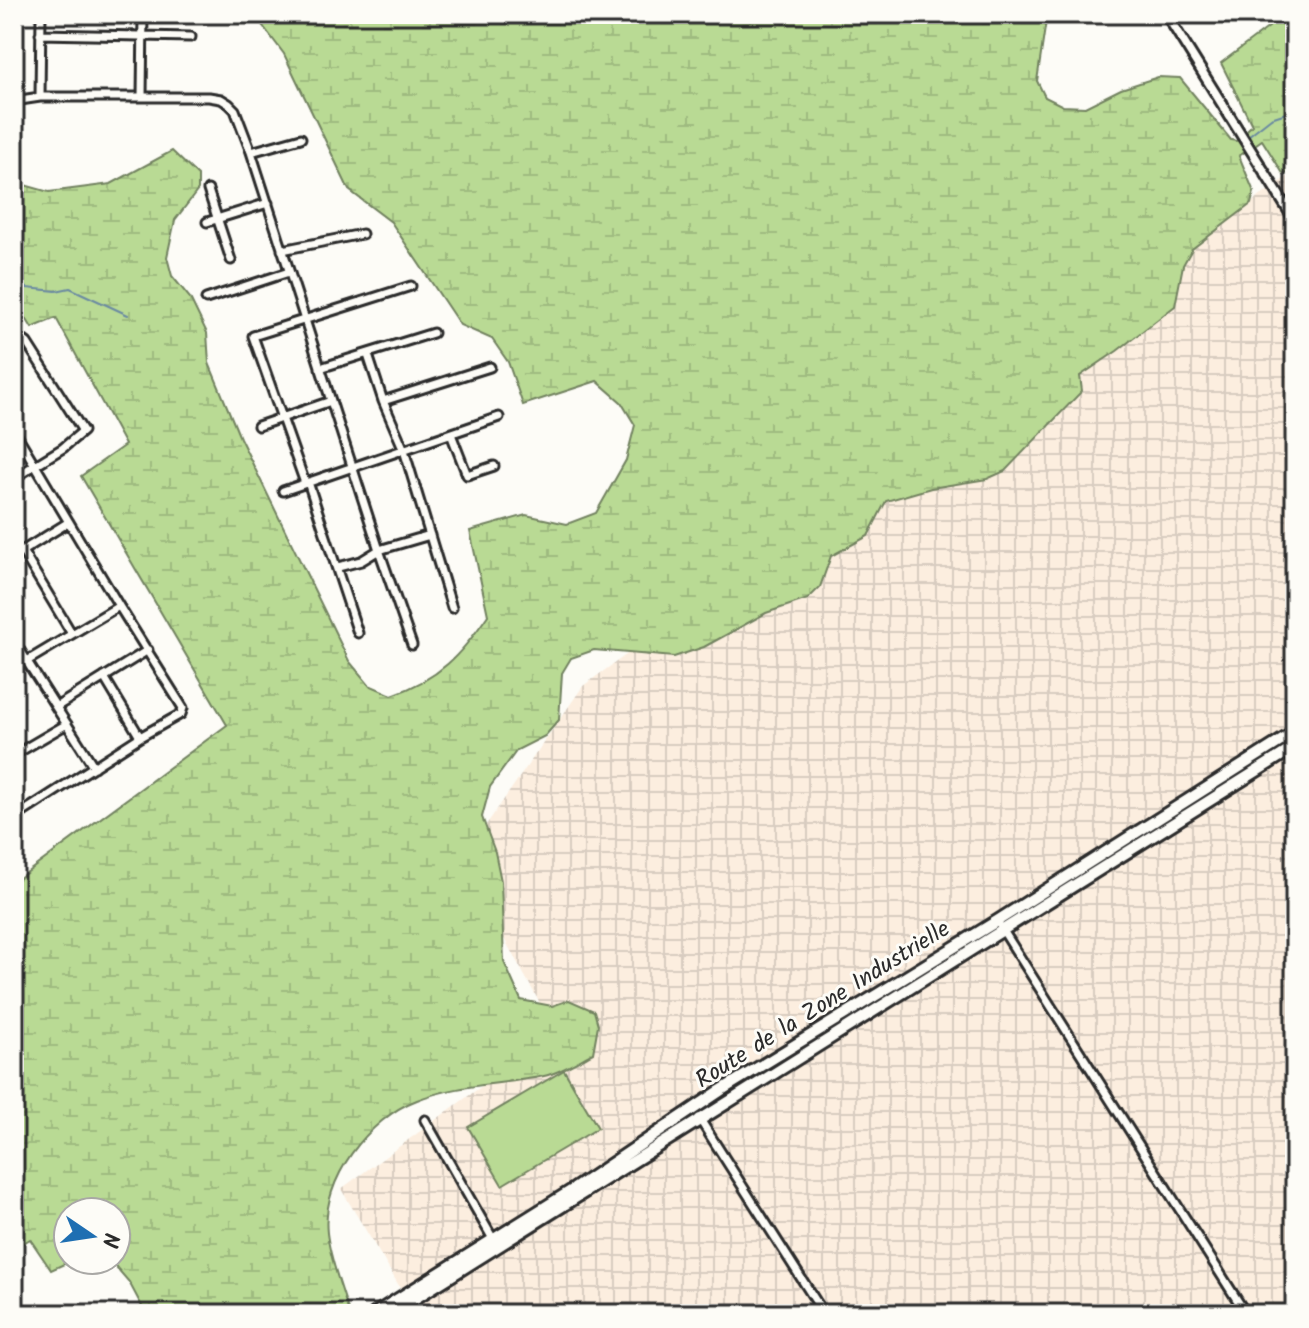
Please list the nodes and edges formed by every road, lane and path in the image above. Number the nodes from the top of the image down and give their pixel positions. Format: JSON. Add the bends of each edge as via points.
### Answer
{"nodes":[{"id":1,"x":41,"y":14,"type":"edge"},
{"id":2,"x":143,"y":14,"type":"edge"},
{"id":3,"x":1166,"y":14,"type":"edge"},
{"id":4,"x":40,"y":34,"type":"junction"},
{"id":5,"x":143,"y":36,"type":"junction"},
{"id":6,"x":191,"y":37,"type":"dead end"},
{"id":7,"x":40,"y":97,"type":"junction"},
{"id":8,"x":142,"y":97,"type":"junction"},
{"id":9,"x":14,"y":101,"type":"edge"},
{"id":10,"x":301,"y":138,"type":"dead end"},
{"id":11,"x":251,"y":152,"type":"junction"},
{"id":12,"x":208,"y":190,"type":"dead end"},
{"id":13,"x":268,"y":203,"type":"junction"},
{"id":14,"x":217,"y":219,"type":"junction"},
{"id":15,"x":1295,"y":221,"type":"edge"},
{"id":16,"x":207,"y":222,"type":"dead end"},
{"id":17,"x":362,"y":234,"type":"dead end"},
{"id":18,"x":282,"y":250,"type":"junction"},
{"id":19,"x":231,"y":260,"type":"dead end"},
{"id":20,"x":289,"y":272,"type":"junction"},
{"id":21,"x":411,"y":286,"type":"dead end"},
{"id":22,"x":206,"y":299,"type":"dead end"},
{"id":23,"x":305,"y":320,"type":"junction"},
{"id":24,"x":433,"y":333,"type":"dead end"},
{"id":25,"x":14,"y":342,"type":"edge"},
{"id":26,"x":368,"y":355,"type":"junction"},
{"id":27,"x":490,"y":367,"type":"dead end"},
{"id":28,"x":320,"y":368,"type":"junction"},
{"id":29,"x":331,"y":401,"type":"junction"},
{"id":30,"x":383,"y":401,"type":"junction"},
{"id":31,"x":499,"y":417,"type":"dead end"},
{"id":32,"x":282,"y":419,"type":"junction"},
{"id":33,"x":258,"y":426,"type":"dead end"},
{"id":34,"x":14,"y":430,"type":"edge"},
{"id":35,"x":451,"y":434,"type":"junction"},
{"id":36,"x":404,"y":450,"type":"junction"},
{"id":37,"x":36,"y":465,"type":"junction"},
{"id":38,"x":494,"y":466,"type":"dead end"},
{"id":39,"x":352,"y":467,"type":"junction"},
{"id":40,"x":14,"y":478,"type":"edge"},
{"id":41,"x":306,"y":483,"type":"junction"},
{"id":42,"x":283,"y":491,"type":"dead end"},
{"id":43,"x":69,"y":522,"type":"junction"},
{"id":44,"x":430,"y":535,"type":"junction"},
{"id":45,"x":379,"y":550,"type":"junction"},
{"id":46,"x":22,"y":551,"type":"junction"},
{"id":47,"x":14,"y":556,"type":"edge"},
{"id":48,"x":338,"y":567,"type":"junction"},
{"id":49,"x":119,"y":606,"type":"junction"},
{"id":50,"x":452,"y":608,"type":"dead end"},
{"id":51,"x":358,"y":633,"type":"dead end"},
{"id":52,"x":72,"y":634,"type":"junction"},
{"id":53,"x":14,"y":641,"type":"edge"},
{"id":54,"x":412,"y":645,"type":"dead end"},
{"id":55,"x":148,"y":650,"type":"junction"},
{"id":56,"x":27,"y":661,"type":"junction"},
{"id":57,"x":104,"y":677,"type":"junction"},
{"id":58,"x":56,"y":707,"type":"junction"},
{"id":59,"x":67,"y":724,"type":"junction"},
{"id":60,"x":1295,"y":732,"type":"edge"},
{"id":61,"x":140,"y":737,"type":"junction"},
{"id":62,"x":14,"y":743,"type":"edge"},
{"id":63,"x":1295,"y":747,"type":"edge"},
{"id":64,"x":17,"y":754,"type":"edge"},
{"id":65,"x":94,"y":767,"type":"junction"},
{"id":66,"x":14,"y":818,"type":"edge"},
{"id":67,"x":1000,"y":926,"type":"junction"},
{"id":68,"x":694,"y":1109,"type":"junction"},
{"id":69,"x":425,"y":1120,"type":"dead end"},
{"id":70,"x":701,"y":1121,"type":"junction"},
{"id":71,"x":493,"y":1239,"type":"junction"},
{"id":72,"x":374,"y":1314,"type":"edge"},
{"id":73,"x":390,"y":1314,"type":"edge"},
{"id":74,"x":824,"y":1314,"type":"edge"},
{"id":75,"x":1246,"y":1314,"type":"edge"}],
"edges":[{"from":1,"to":4,"type":"street"},
{"from":2,"to":5,"type":"street"},
{"from":3,"to":15,"type":"street"},
{"from":4,"to":5,"type":"street"},
{"from":4,"to":7,"type":"street"},
{"from":5,"to":6,"type":"street"},
{"from":5,"to":8,"type":"street"},
{"from":7,"to":8,"type":"street"},
{"from":7,"to":9,"type":"street"},
{"from":8,"to":11,"type":"street","via":[[221,99],[235,110]]},
{"from":10,"to":11,"type":"street"},
{"from":11,"to":13,"type":"street"},
{"from":12,"to":14,"type":"street"},
{"from":13,"to":14,"type":"street"},
{"from":13,"to":18,"type":"street"},
{"from":14,"to":16,"type":"street"},
{"from":14,"to":19,"type":"street"},
{"from":17,"to":18,"type":"street"},
{"from":18,"to":20,"type":"street"},
{"from":20,"to":22,"type":"street"},
{"from":20,"to":23,"type":"street"},
{"from":21,"to":23,"type":"street"},
{"from":23,"to":28,"type":"street"},
{"from":23,"to":32,"type":"street","via":[[253,336]]},
{"from":24,"to":26,"type":"street"},
{"from":25,"to":37,"type":"street","via":[[27,343],[83,431]]},
{"from":26,"to":28,"type":"street"},
{"from":26,"to":30,"type":"street"},
{"from":27,"to":30,"type":"street"},
{"from":28,"to":29,"type":"street"},
{"from":29,"to":32,"type":"street"},
{"from":29,"to":39,"type":"street"},
{"from":30,"to":36,"type":"street"},
{"from":31,"to":35,"type":"street"},
{"from":32,"to":33,"type":"street"},
{"from":32,"to":41,"type":"street"},
{"from":34,"to":37,"type":"street"},
{"from":35,"to":36,"type":"street"},
{"from":35,"to":38,"type":"street","via":[[467,475]]},
{"from":36,"to":39,"type":"street"},
{"from":36,"to":44,"type":"street"},
{"from":37,"to":40,"type":"street"},
{"from":37,"to":43,"type":"street"},
{"from":39,"to":41,"type":"street"},
{"from":39,"to":45,"type":"street"},
{"from":41,"to":42,"type":"street"},
{"from":41,"to":48,"type":"street"},
{"from":43,"to":46,"type":"street"},
{"from":43,"to":49,"type":"street"},
{"from":44,"to":45,"type":"street"},
{"from":44,"to":50,"type":"street"},
{"from":45,"to":48,"type":"street"},
{"from":45,"to":54,"type":"street"},
{"from":46,"to":47,"type":"street"},
{"from":46,"to":52,"type":"street"},
{"from":48,"to":51,"type":"street"},
{"from":49,"to":52,"type":"street"},
{"from":49,"to":55,"type":"street"},
{"from":52,"to":56,"type":"street"},
{"from":53,"to":56,"type":"street"},
{"from":55,"to":57,"type":"street"},
{"from":55,"to":61,"type":"street","via":[[183,711]]},
{"from":56,"to":58,"type":"street"},
{"from":57,"to":58,"type":"street"},
{"from":57,"to":61,"type":"street"},
{"from":58,"to":59,"type":"street"},
{"from":59,"to":64,"type":"street"},
{"from":59,"to":65,"type":"street"},
{"from":60,"to":67,"type":"main road","name":"Route de la Zone Industrielle"},
{"from":61,"to":65,"type":"street"},
{"from":62,"to":64,"type":"street"},
{"from":63,"to":67,"type":"main road","name":"Route de la Zone Industrielle"},
{"from":65,"to":66,"type":"street"},
{"from":67,"to":68,"type":"main road","name":"Route de la Zone Industrielle"},
{"from":67,"to":70,"type":"main road","name":"Route de la Zone Industrielle"},
{"from":67,"to":75,"type":"street"},
{"from":68,"to":70,"type":"street"},
{"from":68,"to":71,"type":"main road","name":"Route de la Zone Industrielle"},
{"from":69,"to":71,"type":"street"},
{"from":70,"to":73,"type":"main road","name":"Route de la Zone Industrielle"},
{"from":70,"to":74,"type":"street"},
{"from":71,"to":72,"type":"main road","name":"Route de la Zone Industrielle"}]}
